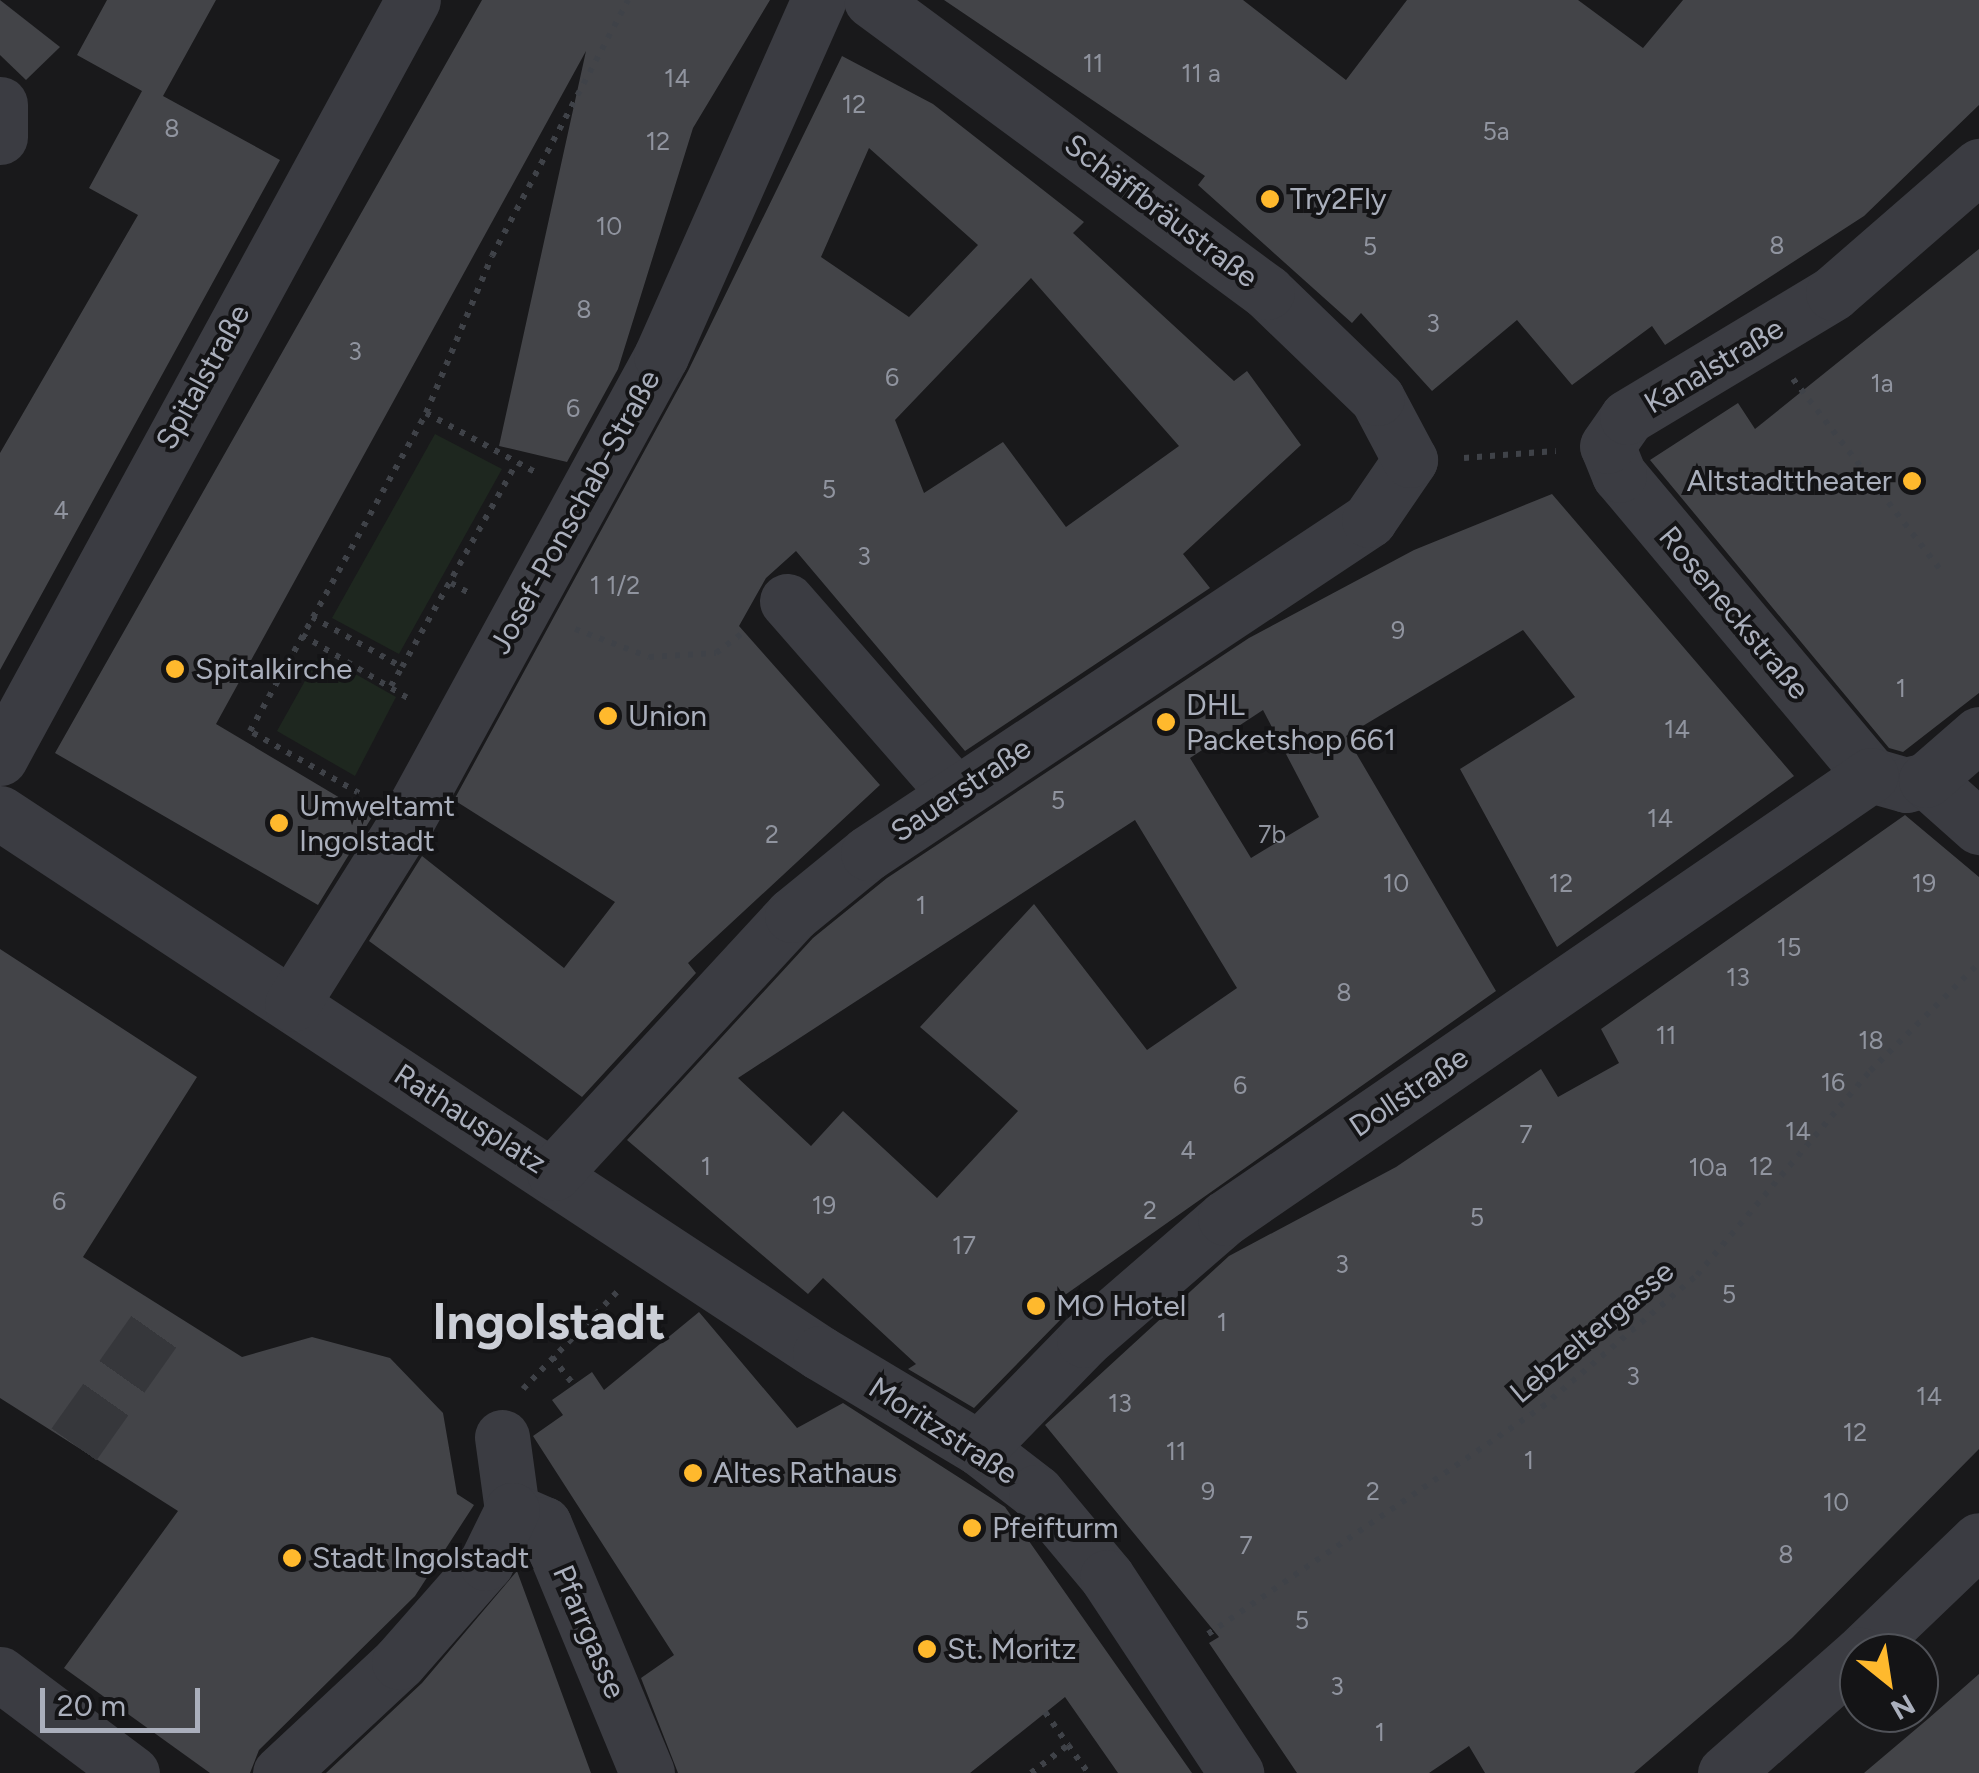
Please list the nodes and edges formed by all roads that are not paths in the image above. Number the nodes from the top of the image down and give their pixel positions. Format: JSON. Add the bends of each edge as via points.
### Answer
{"nodes":[{"id":1,"x":412,"y":0,"type":"edge"},
{"id":2,"x":819,"y":0,"type":"edge"},
{"id":3,"x":871,"y":0,"type":"edge"},
{"id":4,"x":0,"y":104,"type":"edge"},
{"id":5,"x":0,"y":137,"type":"edge"},
{"id":6,"x":1979,"y":166,"type":"edge"},
{"id":7,"x":1607,"y":446,"type":"joint"},
{"id":8,"x":1410,"y":460,"type":"joint"},
{"id":9,"x":787,"y":601,"type":"road end"},
{"id":10,"x":1979,"y":734,"type":"edge"},
{"id":11,"x":0,"y":758,"type":"edge"},
{"id":12,"x":1871,"y":775,"type":"junction"},
{"id":13,"x":1926,"y":780,"type":"junction"},
{"id":14,"x":955,"y":794,"type":"junction"},
{"id":15,"x":0,"y":813,"type":"edge"},
{"id":16,"x":1979,"y":827,"type":"edge"},
{"id":17,"x":292,"y":1004,"type":"junction"},
{"id":18,"x":554,"y":1174,"type":"junction"},
{"id":19,"x":664,"y":1243,"type":"joint"},
{"id":20,"x":502,"y":1437,"type":"road end"},
{"id":21,"x":979,"y":1448,"type":"junction"},
{"id":22,"x":512,"y":1510,"type":"junction"},
{"id":23,"x":1979,"y":1540,"type":"edge"},
{"id":24,"x":1882,"y":1633,"type":"edge"},
{"id":25,"x":1839,"y":1673,"type":"edge"},
{"id":26,"x":0,"y":1674,"type":"edge"},
{"id":27,"x":132,"y":1773,"type":"edge"},
{"id":28,"x":280,"y":1773,"type":"edge"},
{"id":29,"x":648,"y":1773,"type":"edge"},
{"id":30,"x":1236,"y":1773,"type":"edge"},
{"id":31,"x":1725,"y":1773,"type":"edge"}],
"edges":[{"from":1,"to":11,"type":"street","name":"Spitalstraße"},
{"from":2,"to":17,"type":"street","name":"Josef-Ponschab-Straße","via":[[660,356],[407,821]]},
{"from":3,"to":8,"type":"street","name":"Schäffbräustraße","via":[[1267,292],[1377,398],[1402,431]]},
{"from":4,"to":5,"type":"street"},
{"from":6,"to":7,"type":"street","name":"Kanalstraße","via":[[1833,293],[1626,417]]},
{"from":7,"to":12,"type":"street","name":"Roseneckstraße","via":[[1619,475]]},
{"from":8,"to":14,"type":"street","name":"Sauerstraße","via":[[1369,520]]},
{"from":9,"to":14,"type":"street"},
{"from":10,"to":13,"type":"street"},
{"from":12,"to":13,"type":"street","via":[[1906,786]]},
{"from":12,"to":21,"type":"street","name":"Dollstraße","via":[[1225,1218],[1084,1340]]},
{"from":13,"to":16,"type":"street"},
{"from":14,"to":18,"type":"street","name":"Sauerstraße","via":[[792,915]]},
{"from":15,"to":17,"type":"street","name":"Rathausplatz"},
{"from":17,"to":18,"type":"street","name":"Rathausplatz"},
{"from":18,"to":19,"type":"street","name":"Rathausplatz"},
{"from":19,"to":21,"type":"street","name":"Moritzstraße"},
{"from":20,"to":22,"type":"street"},
{"from":21,"to":30,"type":"street","name":"Moritzstraße","via":[[1036,1492],[1168,1661]]},
{"from":22,"to":28,"type":"street","via":[[486,1563],[400,1662]]},
{"from":22,"to":29,"type":"street","name":"Pfarrgasse","via":[[544,1524]]},
{"from":23,"to":24,"type":"street"},
{"from":25,"to":31,"type":"street"},
{"from":26,"to":27,"type":"street"}]}
